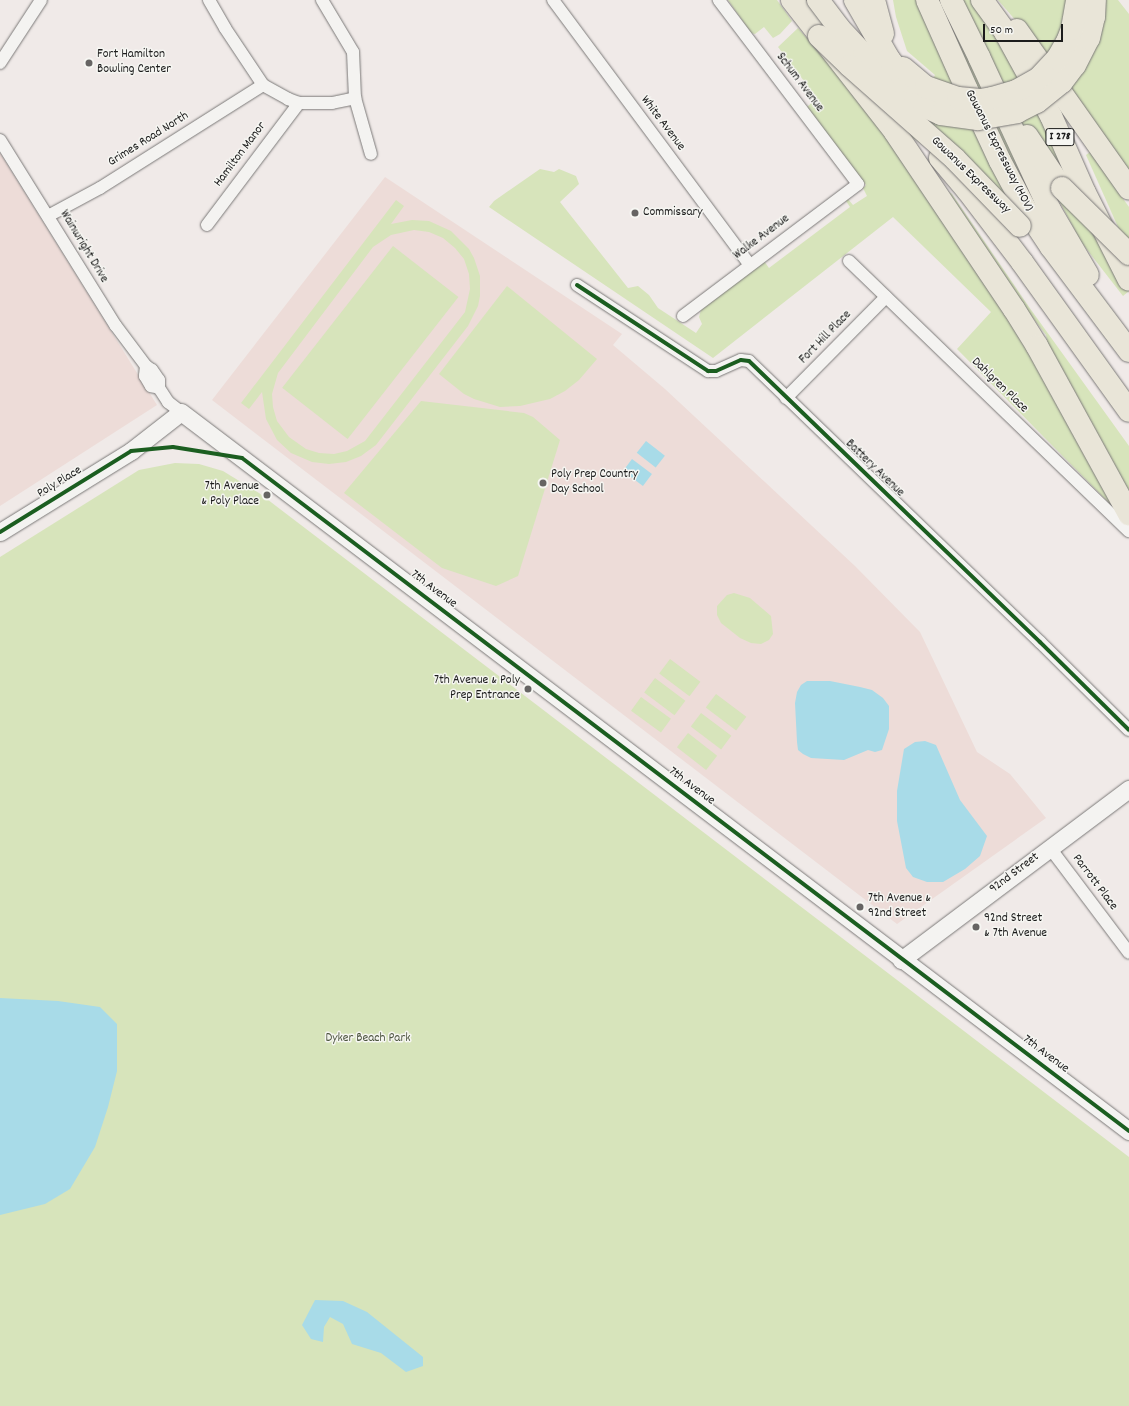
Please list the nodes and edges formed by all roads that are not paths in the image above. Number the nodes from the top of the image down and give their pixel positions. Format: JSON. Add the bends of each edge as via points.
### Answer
{"nodes":[{"id":1,"x":41,"y":0,"type":"edge"},
{"id":2,"x":209,"y":0,"type":"edge"},
{"id":3,"x":322,"y":0,"type":"edge"},
{"id":4,"x":553,"y":0,"type":"edge"},
{"id":5,"x":719,"y":0,"type":"edge"},
{"id":6,"x":792,"y":0,"type":"edge"},
{"id":7,"x":818,"y":0,"type":"edge"},
{"id":8,"x":837,"y":0,"type":"edge"},
{"id":9,"x":855,"y":0,"type":"edge"},
{"id":10,"x":874,"y":0,"type":"edge"},
{"id":11,"x":927,"y":0,"type":"edge"},
{"id":12,"x":951,"y":0,"type":"edge"},
{"id":13,"x":982,"y":0,"type":"edge"},
{"id":14,"x":991,"y":0,"type":"edge"},
{"id":15,"x":1076,"y":0,"type":"edge"},
{"id":16,"x":1082,"y":0,"type":"edge"},
{"id":17,"x":1090,"y":0,"type":"edge"},
{"id":18,"x":1095,"y":0,"type":"edge"},
{"id":19,"x":819,"y":36,"type":"junction"},
{"id":20,"x":979,"y":57,"type":"junction"},
{"id":21,"x":0,"y":62,"type":"edge"},
{"id":22,"x":263,"y":85,"type":"junction"},
{"id":23,"x":355,"y":98,"type":"junction"},
{"id":24,"x":298,"y":103,"type":"junction"},
{"id":25,"x":0,"y":140,"type":"edge"},
{"id":26,"x":371,"y":154,"type":"dead end"},
{"id":27,"x":940,"y":158,"type":"dead end"},
{"id":28,"x":858,"y":184,"type":"joint"},
{"id":29,"x":1129,"y":189,"type":"edge"},
{"id":30,"x":48,"y":216,"type":"junction"},
{"id":31,"x":207,"y":225,"type":"dead end"},
{"id":32,"x":1129,"y":254,"type":"edge"},
{"id":33,"x":849,"y":260,"type":"dead end"},
{"id":34,"x":750,"y":265,"type":"junction"},
{"id":35,"x":1129,"y":280,"type":"edge"},
{"id":36,"x":577,"y":285,"type":"dead end"},
{"id":37,"x":886,"y":297,"type":"junction"},
{"id":38,"x":683,"y":316,"type":"dead end"},
{"id":39,"x":1129,"y":333,"type":"edge"},
{"id":40,"x":1129,"y":351,"type":"edge"},
{"id":41,"x":1129,"y":368,"type":"edge"},
{"id":42,"x":1108,"y":383,"type":"junction"},
{"id":43,"x":160,"y":389,"type":"joint"},
{"id":44,"x":786,"y":398,"type":"junction"},
{"id":45,"x":1129,"y":411,"type":"edge"},
{"id":46,"x":181,"y":412,"type":"junction"},
{"id":47,"x":1129,"y":420,"type":"edge"},
{"id":48,"x":1129,"y":514,"type":"edge"},
{"id":49,"x":1129,"y":531,"type":"edge"},
{"id":50,"x":0,"y":532,"type":"edge"},
{"id":51,"x":1129,"y":730,"type":"edge"},
{"id":52,"x":1129,"y":788,"type":"edge"},
{"id":53,"x":1050,"y":848,"type":"junction"},
{"id":54,"x":1129,"y":953,"type":"edge"},
{"id":55,"x":901,"y":960,"type":"junction"},
{"id":56,"x":1129,"y":1131,"type":"edge"}],
"edges":[{"from":1,"to":21,"type":"street"},
{"from":2,"to":22,"type":"street"},
{"from":3,"to":23,"type":"street","via":[[353,52]]},
{"from":4,"to":34,"type":"street","name":"White Avenue"},
{"from":5,"to":28,"type":"street","name":"Schum Avenue"},
{"from":6,"to":19,"type":"highway","name":"Gowanus Expressway"},
{"from":7,"to":18,"type":"highway","bridge":true,"via":[[854,44],[901,92],[941,114],[978,119],[1017,112],[1037,102],[1062,82],[1078,61],[1089,38]]},
{"from":8,"to":17,"type":"highway","via":[[888,71],[906,88],[925,101],[942,108],[976,113],[1001,110],[1023,103],[1056,80],[1070,64],[1080,46]]},
{"from":9,"to":16,"type":"highway","bridge":true,"via":[[889,59],[919,90],[957,104],[980,105],[994,104],[1019,96],[1042,82],[1062,62],[1072,44],[1081,17]]},
{"from":10,"to":15,"type":"highway","bridge":true,"via":[[878,21],[888,46],[896,61],[910,75],[926,87],[941,93],[980,100],[1016,91],[1039,78],[1048,69],[1067,42],[1075,17]]},
{"from":11,"to":40,"type":"highway","name":"Gowanus Expressway (HOV)","bridge":true,"via":[[967,90],[1025,208]]},
{"from":12,"to":20,"type":"highway"},
{"from":13,"to":35,"type":"highway","number":"I 278","via":[[1005,32],[1050,116]]},
{"from":14,"to":29,"type":"highway","via":[[1014,26]]},
{"from":19,"to":41,"type":"highway","name":"Gowanus Expressway","bridge":true,"via":[[960,164],[1020,226]]},
{"from":19,"to":48,"type":"highway","bridge":true,"via":[[923,170],[1037,346]]},
{"from":20,"to":32,"type":"highway","bridge":true,"via":[[1033,146],[1062,188]]},
{"from":20,"to":39,"type":"highway","via":[[1050,210],[1082,265]]},
{"from":22,"to":24,"type":"street"},
{"from":22,"to":30,"type":"street","name":"Grimes Road North","via":[[100,188]]},
{"from":23,"to":24,"type":"street","via":[[332,103]]},
{"from":23,"to":26,"type":"street"},
{"from":24,"to":31,"type":"street","name":"Hamilton Manor"},
{"from":25,"to":30,"type":"street","name":"Wainwright Drive"},
{"from":27,"to":42,"type":"highway","name":"Gowanus Expressway","via":[[1018,256]]},
{"from":28,"to":34,"type":"street","name":"Walke Avenue"},
{"from":30,"to":43,"type":"street","name":"Wainwright Drive","via":[[116,326],[159,380]]},
{"from":33,"to":37,"type":"street","name":"Dahlgren Place"},
{"from":34,"to":38,"type":"street","name":"Walke Avenue"},
{"from":36,"to":44,"type":"street","name":"Battery Avenue","via":[[708,371],[716,371],[741,360],[749,361]]},
{"from":37,"to":44,"type":"street","name":"Fort Hill Place"},
{"from":37,"to":49,"type":"street","name":"Dahlgren Place"},
{"from":42,"to":45,"type":"highway","name":"Gowanus Expressway"},
{"from":42,"to":47,"type":"highway"},
{"from":43,"to":46,"type":"street","name":"7th Avenue","via":[[168,402]]},
{"from":44,"to":51,"type":"street","name":"Battery Avenue"},
{"from":46,"to":50,"type":"main road","name":"Poly Place","via":[[131,451]]},
{"from":46,"to":55,"type":"main road","name":"7th Avenue"},
{"from":52,"to":53,"type":"main road","name":"92nd Street"},
{"from":53,"to":54,"type":"street","name":"Parrott Place"},
{"from":53,"to":55,"type":"main road","name":"92nd Street"},
{"from":55,"to":56,"type":"main road","name":"7th Avenue"}]}
